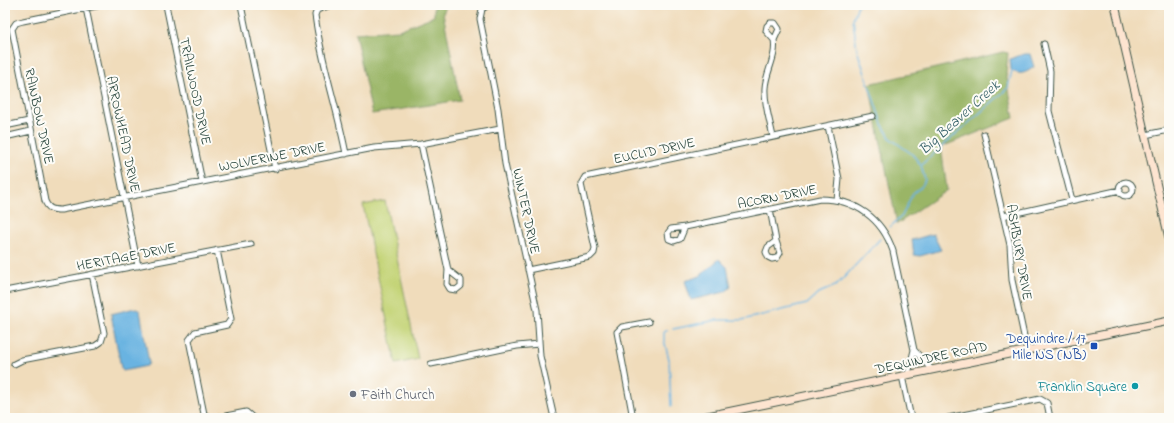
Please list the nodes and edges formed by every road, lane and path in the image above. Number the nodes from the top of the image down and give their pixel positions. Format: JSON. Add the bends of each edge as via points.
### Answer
{"nodes":[{"id":1,"x":101,"y":5,"type":"edge"},
{"id":2,"x":166,"y":5,"type":"edge"},
{"id":3,"x":241,"y":5,"type":"edge"},
{"id":4,"x":330,"y":5,"type":"edge"},
{"id":5,"x":488,"y":5,"type":"edge"},
{"id":6,"x":1115,"y":5,"type":"edge"},
{"id":7,"x":86,"y":8,"type":"junction"},
{"id":8,"x":774,"y":40,"type":"dead end"},
{"id":9,"x":1044,"y":44,"type":"dead end"},
{"id":10,"x":873,"y":116,"type":"dead end"},
{"id":11,"x":29,"y":121,"type":"junction"},
{"id":12,"x":5,"y":126,"type":"edge"},
{"id":13,"x":828,"y":126,"type":"junction"},
{"id":14,"x":500,"y":129,"type":"junction"},
{"id":15,"x":1169,"y":130,"type":"edge"},
{"id":16,"x":31,"y":131,"type":"junction"},
{"id":17,"x":984,"y":134,"type":"dead end"},
{"id":18,"x":1145,"y":135,"type":"junction"},
{"id":19,"x":5,"y":136,"type":"edge"},
{"id":20,"x":773,"y":137,"type":"junction"},
{"id":21,"x":421,"y":144,"type":"junction"},
{"id":22,"x":346,"y":154,"type":"junction"},
{"id":23,"x":275,"y":168,"type":"junction"},
{"id":24,"x":202,"y":182,"type":"junction"},
{"id":25,"x":1120,"y":190,"type":"dead end"},
{"id":26,"x":124,"y":197,"type":"junction"},
{"id":27,"x":837,"y":200,"type":"junction"},
{"id":28,"x":1072,"y":200,"type":"junction"},
{"id":29,"x":48,"y":207,"type":"joint"},
{"id":30,"x":770,"y":209,"type":"junction"},
{"id":31,"x":1003,"y":216,"type":"junction"},
{"id":32,"x":685,"y":227,"type":"dead end"},
{"id":33,"x":1169,"y":238,"type":"edge"},
{"id":34,"x":776,"y":241,"type":"dead end"},
{"id":35,"x":251,"y":244,"type":"dead end"},
{"id":36,"x":217,"y":250,"type":"junction"},
{"id":37,"x":138,"y":266,"type":"junction"},
{"id":38,"x":448,"y":270,"type":"dead end"},
{"id":39,"x":528,"y":270,"type":"junction"},
{"id":40,"x":92,"y":274,"type":"junction"},
{"id":41,"x":5,"y":292,"type":"edge"},
{"id":42,"x":1169,"y":321,"type":"edge"},
{"id":43,"x":649,"y":322,"type":"dead end"},
{"id":44,"x":539,"y":344,"type":"junction"},
{"id":45,"x":914,"y":350,"type":"junction"},
{"id":46,"x":1027,"y":350,"type":"junction"},
{"id":47,"x":14,"y":364,"type":"dead end"},
{"id":48,"x":431,"y":364,"type":"dead end"},
{"id":49,"x":932,"y":370,"type":"junction"},
{"id":50,"x":905,"y":375,"type":"junction"},
{"id":51,"x":979,"y":411,"type":"junction"},
{"id":52,"x":210,"y":418,"type":"edge"},
{"id":53,"x":216,"y":418,"type":"edge"},
{"id":54,"x":253,"y":418,"type":"edge"},
{"id":55,"x":554,"y":418,"type":"edge"},
{"id":56,"x":633,"y":418,"type":"edge"},
{"id":57,"x":701,"y":418,"type":"edge"},
{"id":58,"x":911,"y":418,"type":"edge"},
{"id":59,"x":948,"y":418,"type":"edge"},
{"id":60,"x":980,"y":418,"type":"edge"},
{"id":61,"x":1050,"y":418,"type":"edge"}],
"edges":[{"from":1,"to":7,"type":"street"},
{"from":2,"to":24,"type":"street","name":"TRAILWOOD DRIVE"},
{"from":3,"to":23,"type":"street"},
{"from":4,"to":22,"type":"street","via":[[317,10],[314,15]]},
{"from":5,"to":14,"type":"street","name":"WINTER DRIVE","via":[[482,9],[480,19]]},
{"from":6,"to":18,"type":"main road"},
{"from":7,"to":11,"type":"street","name":"RAINBOW DRIVE","via":[[23,21],[16,23],[12,29]]},
{"from":7,"to":26,"type":"street","name":"ARROWHEAD DRIVE"},
{"from":8,"to":20,"type":"street","via":[[774,52],[765,93]]},
{"from":9,"to":28,"type":"street","via":[[1050,71],[1049,111]]},
{"from":10,"to":13,"type":"street","name":"EUCLID DRIVE"},
{"from":11,"to":12,"type":"street"},
{"from":11,"to":16,"type":"street","name":"RAINBOW DRIVE"},
{"from":13,"to":20,"type":"street","name":"EUCLID DRIVE"},
{"from":13,"to":27,"type":"street","via":[[839,179]]},
{"from":14,"to":21,"type":"street","name":"WOLVERINE DRIVE"},
{"from":14,"to":39,"type":"street","name":"WINTER DRIVE"},
{"from":15,"to":18,"type":"street"},
{"from":16,"to":19,"type":"street"},
{"from":16,"to":29,"type":"street","name":"RAINBOW DRIVE"},
{"from":17,"to":31,"type":"street","name":"ASHBURY DRIVE"},
{"from":18,"to":33,"type":"main road"},
{"from":20,"to":39,"type":"street","name":"EUCLID DRIVE","via":[[586,177],[581,184],[594,253],[590,257]]},
{"from":21,"to":22,"type":"street","name":"WOLVERINE DRIVE","via":[[384,146]]},
{"from":21,"to":38,"type":"street"},
{"from":22,"to":23,"type":"street","name":"WOLVERINE DRIVE"},
{"from":23,"to":24,"type":"street","name":"WOLVERINE DRIVE"},
{"from":24,"to":26,"type":"street","name":"WOLVERINE DRIVE"},
{"from":25,"to":28,"type":"street"},
{"from":26,"to":29,"type":"street","name":"WOLVERINE DRIVE","via":[[60,210]]},
{"from":26,"to":37,"type":"street","name":"ARROWHEAD DRIVE"},
{"from":27,"to":30,"type":"street","name":"ACORN DRIVE","via":[[813,200]]},
{"from":27,"to":45,"type":"street","name":"ACORN DRIVE","via":[[863,210],[876,220],[886,235],[894,256]]},
{"from":28,"to":31,"type":"street"},
{"from":30,"to":32,"type":"street","name":"ACORN DRIVE"},
{"from":30,"to":34,"type":"street"},
{"from":31,"to":46,"type":"street","name":"ASHBURY DRIVE","via":[[1011,252],[1012,280]]},
{"from":35,"to":36,"type":"street","name":"HERITAGE DRIVE"},
{"from":36,"to":37,"type":"street","name":"HERITAGE DRIVE"},
{"from":36,"to":52,"type":"street","via":[[231,319],[224,326],[195,332],[189,340],[203,411]]},
{"from":37,"to":40,"type":"street","name":"HERITAGE DRIVE"},
{"from":39,"to":44,"type":"street","name":"WINTER DRIVE","via":[[538,317]]},
{"from":40,"to":41,"type":"street","name":"HERITAGE DRIVE"},
{"from":40,"to":47,"type":"street","via":[[104,333],[101,342],[95,346],[22,360]]},
{"from":42,"to":46,"type":"main road","name":"DEQUINDRE ROAD"},
{"from":43,"to":56,"type":"street","via":[[622,327],[617,332]]},
{"from":44,"to":48,"type":"street","via":[[517,346]]},
{"from":44,"to":55,"type":"street","name":"WINTER DRIVE"},
{"from":45,"to":49,"type":"street","name":"ACORN DRIVE"},
{"from":45,"to":50,"type":"street","name":"ACORN DRIVE"},
{"from":46,"to":49,"type":"main road","name":"DEQUINDRE ROAD"},
{"from":49,"to":50,"type":"main road","name":"DEQUINDRE ROAD"},
{"from":50,"to":57,"type":"main road","name":"DEQUINDRE ROAD"},
{"from":50,"to":58,"type":"street"},
{"from":51,"to":59,"type":"street"},
{"from":51,"to":60,"type":"street"},
{"from":51,"to":61,"type":"street","via":[[1040,399],[1047,404]]},
{"from":53,"to":54,"type":"street","via":[[246,412]]}]}
